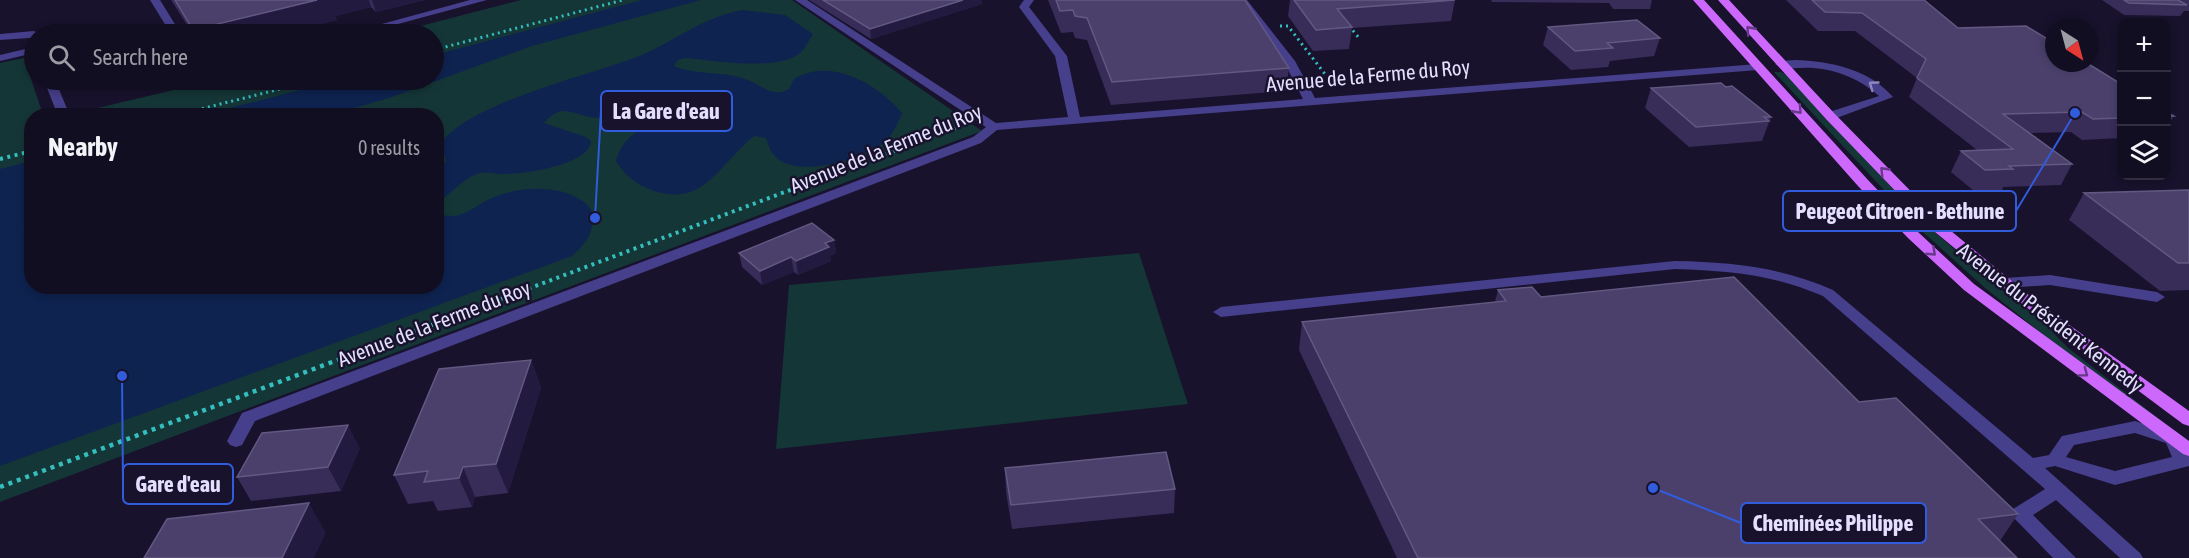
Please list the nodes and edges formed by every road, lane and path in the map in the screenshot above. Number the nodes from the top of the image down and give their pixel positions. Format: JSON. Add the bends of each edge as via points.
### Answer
{"nodes":[{"id":1,"x":155,"y":0,"type":"edge"},
{"id":2,"x":482,"y":0,"type":"edge"},
{"id":3,"x":623,"y":0,"type":"edge"},
{"id":4,"x":800,"y":0,"type":"edge"},
{"id":5,"x":1029,"y":0,"type":"edge"},
{"id":6,"x":1242,"y":0,"type":"edge"},
{"id":7,"x":1698,"y":0,"type":"edge"},
{"id":8,"x":1723,"y":0,"type":"edge"},
{"id":9,"x":1347,"y":23,"type":"edge"},
{"id":10,"x":170,"y":24,"type":"edge"},
{"id":11,"x":389,"y":24,"type":"edge"},
{"id":12,"x":24,"y":33,"type":"edge"},
{"id":13,"x":0,"y":37,"type":"edge"},
{"id":14,"x":1360,"y":39,"type":"dead end"},
{"id":15,"x":444,"y":47,"type":"edge"},
{"id":16,"x":24,"y":52,"type":"edge"},
{"id":17,"x":0,"y":58,"type":"edge"},
{"id":18,"x":1781,"y":64,"type":"junction"},
{"id":19,"x":1758,"y":67,"type":"junction"},
{"id":20,"x":53,"y":90,"type":"edge"},
{"id":21,"x":276,"y":90,"type":"edge"},
{"id":22,"x":1310,"y":101,"type":"junction"},
{"id":23,"x":61,"y":108,"type":"edge"},
{"id":24,"x":205,"y":108,"type":"edge"},
{"id":25,"x":1830,"y":116,"type":"junction"},
{"id":26,"x":1075,"y":120,"type":"junction"},
{"id":27,"x":988,"y":123,"type":"junction"},
{"id":28,"x":24,"y":153,"type":"edge"},
{"id":29,"x":0,"y":159,"type":"edge"},
{"id":30,"x":2005,"y":283,"type":"junction"},
{"id":31,"x":2157,"y":297,"type":"dead end"},
{"id":32,"x":1221,"y":312,"type":"dead end"},
{"id":33,"x":2189,"y":420,"type":"edge"},
{"id":34,"x":2181,"y":437,"type":"edge"},
{"id":35,"x":236,"y":441,"type":"dead end"},
{"id":36,"x":2189,"y":450,"type":"edge"},
{"id":37,"x":2055,"y":460,"type":"junction"},
{"id":38,"x":2030,"y":465,"type":"junction"},
{"id":39,"x":0,"y":487,"type":"edge"},
{"id":40,"x":2058,"y":490,"type":"junction"},
{"id":41,"x":2066,"y":558,"type":"edge"},
{"id":42,"x":2133,"y":558,"type":"edge"}],
"edges":[{"from":1,"to":10,"type":"street"},
{"from":2,"to":11,"type":"street"},
{"from":3,"to":15,"type":"path"},
{"from":4,"to":27,"type":"street"},
{"from":5,"to":26,"type":"street","via":[[1024,7],[1061,56]]},
{"from":6,"to":22,"type":"street","via":[[1289,61]]},
{"from":7,"to":19,"type":"main road","name":"Avenue du Président Kennedy"},
{"from":18,"to":8,"type":"main road","name":"Avenue du Président Kennedy","one_way":true},
{"from":9,"to":14,"type":"path"},
{"from":12,"to":13,"type":"street"},
{"from":16,"to":17,"type":"street"},
{"from":18,"to":19,"type":"main road","name":"Avenue de la Ferme du Roy"},
{"from":18,"to":25,"type":"main road","name":"Avenue du Président Kennedy"},
{"from":25,"to":18,"type":"street","one_way":true,"via":[[1887,97],[1854,72]]},
{"from":19,"to":22,"type":"street","name":"Avenue de la Ferme du Roy"},
{"from":19,"to":34,"type":"main road","name":"Avenue du Président Kennedy","one_way":true,"via":[[1913,235],[1969,287]]},
{"from":20,"to":23,"type":"street"},
{"from":21,"to":24,"type":"path"},
{"from":22,"to":26,"type":"street","name":"Avenue de la Ferme du Roy"},
{"from":30,"to":25,"type":"main road","name":"Avenue du Président Kennedy","one_way":true,"via":[[1940,230]]},
{"from":26,"to":27,"type":"street","name":"Avenue de la Ferme du Roy"},
{"from":27,"to":35,"type":"street","name":"Avenue de la Ferme du Roy","via":[[976,140],[248,417]]},
{"from":27,"to":39,"type":"path"},
{"from":28,"to":29,"type":"path"},
{"from":30,"to":31,"type":"street","via":[[2050,280]]},
{"from":30,"to":33,"type":"main road","name":"Avenue du Président Kennedy"},
{"from":32,"to":38,"type":"street","via":[[1675,265],[1750,267],[1799,279],[1828,293]]},
{"from":34,"to":36,"type":"main road","name":"Avenue du Président Kennedy"},
{"from":34,"to":37,"type":"street","via":[[2135,427],[2068,440]]},
{"from":34,"to":37,"type":"street","via":[[2183,461],[2115,478]]},
{"from":37,"to":38,"type":"street"},
{"from":38,"to":40,"type":"street"},
{"from":40,"to":41,"type":"street","via":[[2019,514]]},
{"from":40,"to":42,"type":"street"}]}
